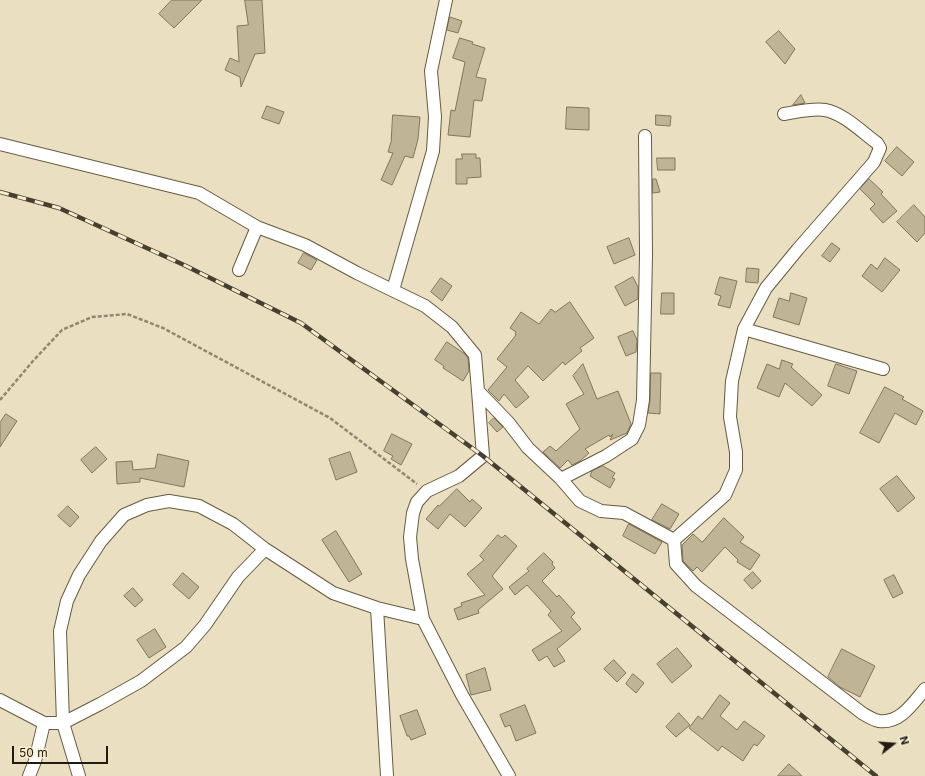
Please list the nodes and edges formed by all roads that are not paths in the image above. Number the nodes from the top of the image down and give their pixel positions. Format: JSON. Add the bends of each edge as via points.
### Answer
{"nodes":[{"id":1,"x":446,"y":0,"type":"edge"},
{"id":2,"x":784,"y":114,"type":"dead end"},
{"id":3,"x":645,"y":136,"type":"dead end"},
{"id":4,"x":0,"y":144,"type":"edge"},
{"id":5,"x":257,"y":227,"type":"junction"},
{"id":6,"x":239,"y":270,"type":"dead end"},
{"id":7,"x":393,"y":290,"type":"junction"},
{"id":8,"x":744,"y":330,"type":"junction"},
{"id":9,"x":883,"y":369,"type":"dead end"},
{"id":10,"x":478,"y":391,"type":"junction"},
{"id":11,"x":561,"y":479,"type":"junction"},
{"id":12,"x":674,"y":540,"type":"junction"},
{"id":13,"x":265,"y":549,"type":"junction"},
{"id":14,"x":377,"y":608,"type":"junction"},
{"id":15,"x":423,"y":619,"type":"junction"},
{"id":16,"x":925,"y":689,"type":"edge"},
{"id":17,"x":0,"y":700,"type":"edge"},
{"id":18,"x":44,"y":723,"type":"junction"},
{"id":19,"x":63,"y":723,"type":"junction"},
{"id":20,"x":29,"y":776,"type":"edge"},
{"id":21,"x":79,"y":776,"type":"edge"},
{"id":22,"x":388,"y":776,"type":"edge"},
{"id":23,"x":509,"y":776,"type":"edge"}],
"edges":[{"from":1,"to":7,"type":"street","via":[[431,71],[435,117],[433,151]]},
{"from":2,"to":8,"type":"street","via":[[824,110],[838,114],[880,148],[874,162],[766,288]]},
{"from":3,"to":11,"type":"street","via":[[646,255],[643,392],[639,425],[632,439],[606,456]]},
{"from":4,"to":5,"type":"street","via":[[199,194]]},
{"from":5,"to":6,"type":"street"},
{"from":5,"to":7,"type":"street","via":[[305,245]]},
{"from":7,"to":10,"type":"street","via":[[425,306],[452,327],[475,356]]},
{"from":8,"to":9,"type":"street"},
{"from":8,"to":12,"type":"street","via":[[732,381],[730,417],[736,452],[736,470],[725,495]]},
{"from":10,"to":11,"type":"street","via":[[508,422],[528,448]]},
{"from":10,"to":15,"type":"street","via":[[483,456],[459,476],[427,491],[413,513],[410,537],[412,559]]},
{"from":11,"to":12,"type":"street","via":[[580,501],[601,511],[624,513]]},
{"from":12,"to":16,"type":"street","via":[[676,564],[696,586],[862,713],[878,721],[891,721],[905,712]]},
{"from":13,"to":14,"type":"street","via":[[333,593]]},
{"from":13,"to":19,"type":"street","via":[[238,577],[186,648],[141,681]]},
{"from":13,"to":19,"type":"street","via":[[233,524],[199,506],[169,501],[147,505],[124,515],[101,540],[79,575],[67,601],[60,631]]},
{"from":14,"to":15,"type":"street"},
{"from":14,"to":22,"type":"street"},
{"from":15,"to":23,"type":"street","via":[[462,695]]},
{"from":17,"to":18,"type":"street"},
{"from":18,"to":19,"type":"street"},
{"from":18,"to":20,"type":"street"},
{"from":19,"to":21,"type":"street"}]}
